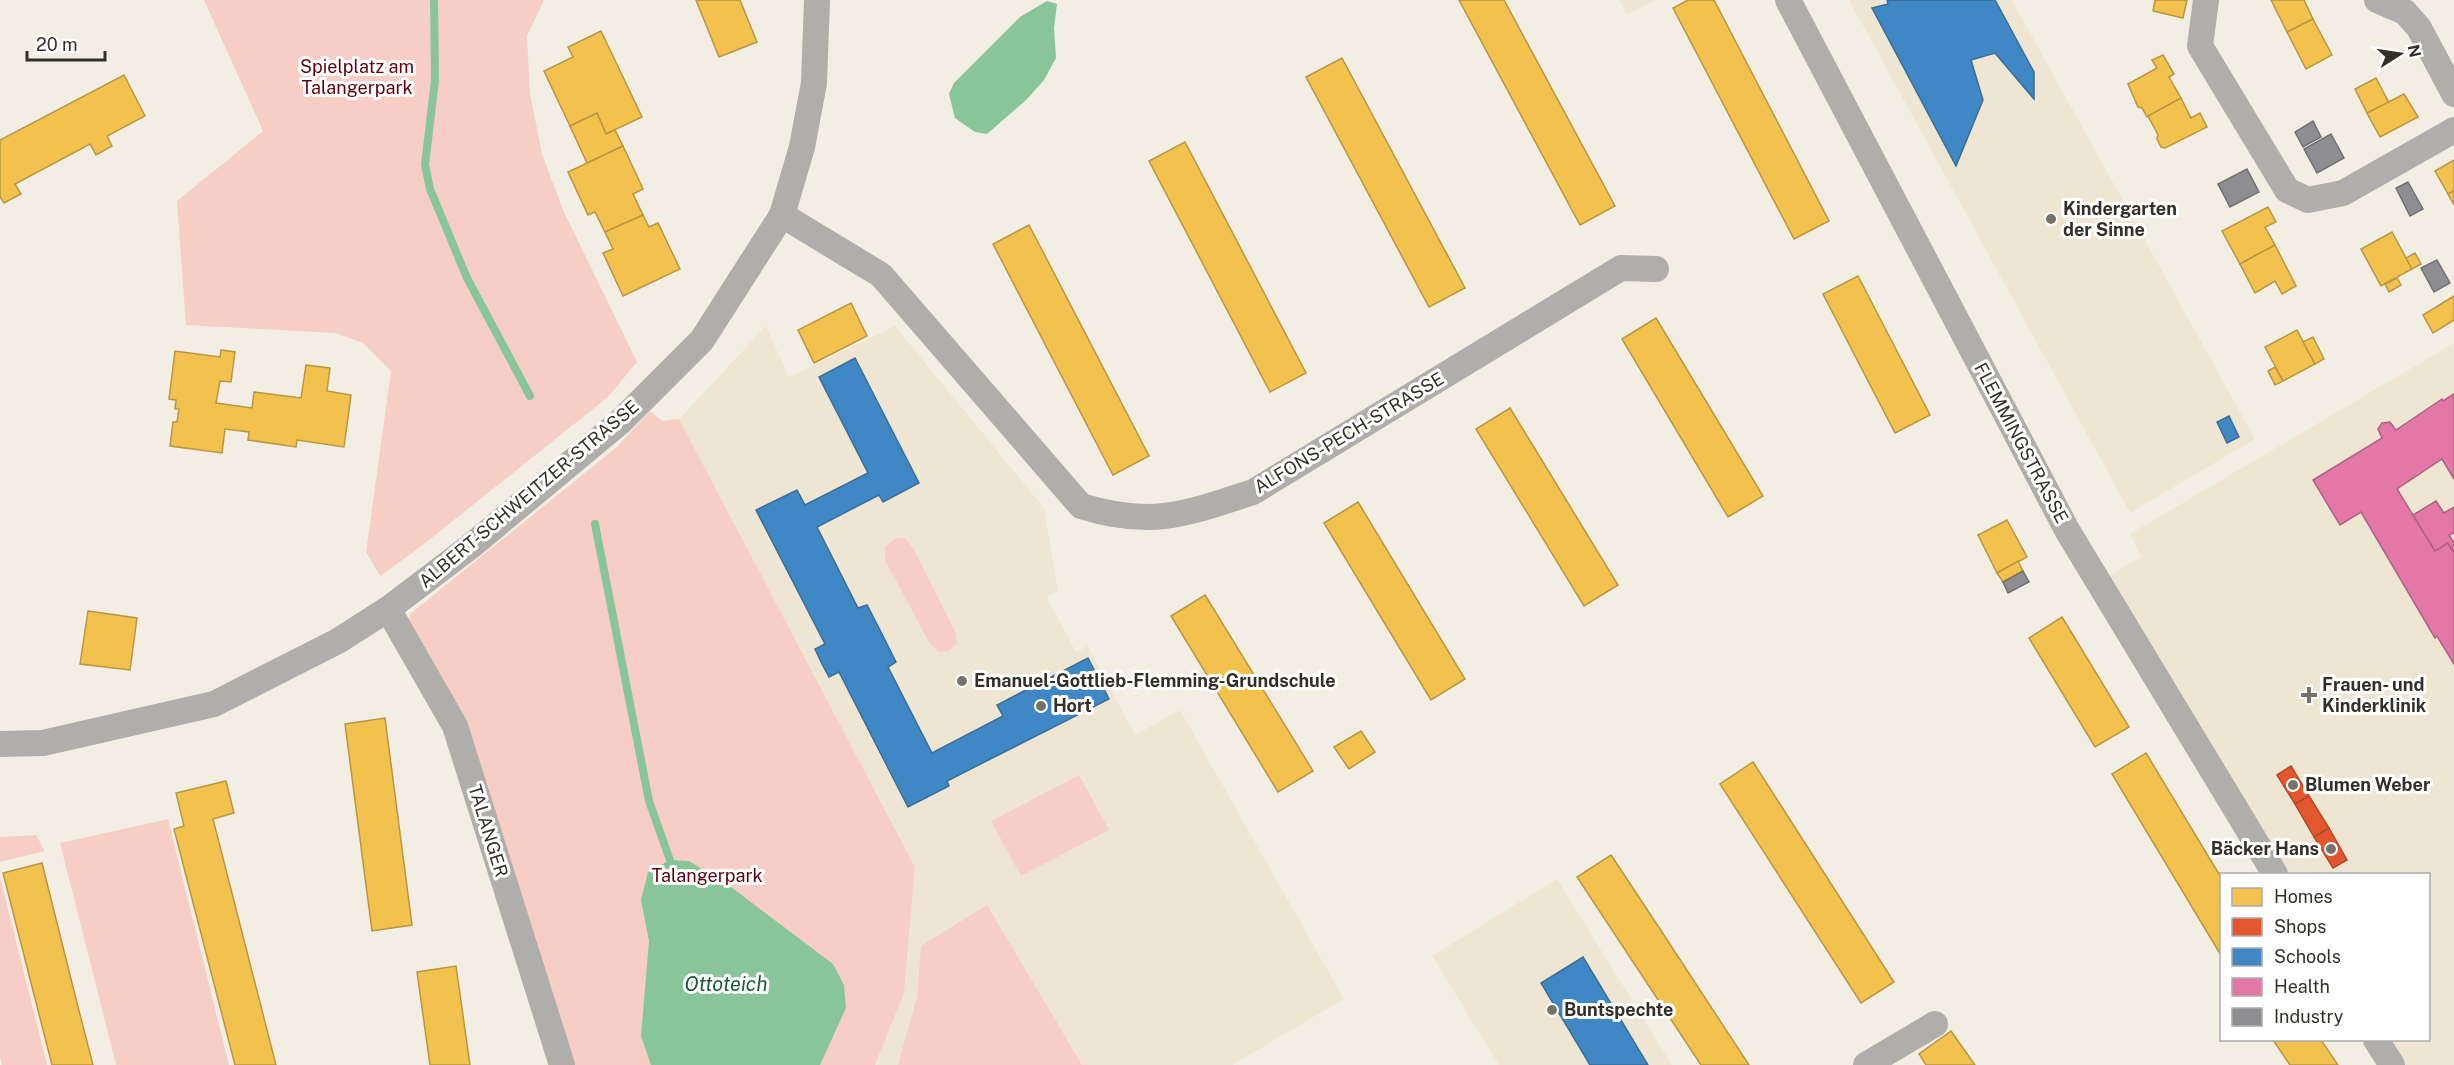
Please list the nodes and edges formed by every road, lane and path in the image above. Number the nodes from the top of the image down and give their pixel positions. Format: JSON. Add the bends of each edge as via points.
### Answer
{"nodes":[{"id":1,"x":817,"y":0,"type":"edge"},
{"id":2,"x":1788,"y":0,"type":"edge"},
{"id":3,"x":2206,"y":0,"type":"edge"},
{"id":4,"x":2377,"y":0,"type":"edge"},
{"id":5,"x":2454,"y":94,"type":"edge"},
{"id":6,"x":2454,"y":130,"type":"edge"},
{"id":7,"x":782,"y":215,"type":"junction"},
{"id":8,"x":1656,"y":269,"type":"dead end"},
{"id":9,"x":388,"y":609,"type":"junction"},
{"id":10,"x":0,"y":744,"type":"edge"},
{"id":11,"x":2274,"y":873,"type":"edge"},
{"id":12,"x":1935,"y":1024,"type":"dead end"},
{"id":13,"x":2377,"y":1041,"type":"edge"},
{"id":14,"x":1869,"y":1064,"type":"edge"},
{"id":15,"x":562,"y":1065,"type":"edge"},
{"id":16,"x":2392,"y":1065,"type":"edge"}],
"edges":[{"from":1,"to":7,"type":"street","name":"ALBERT-SCHWEITZER-STRASSE","via":[[814,83],[802,147]]},
{"from":2,"to":11,"type":"street","name":"FLEMMINGSTRASSE","via":[[2067,530]]},
{"from":3,"to":6,"type":"street","via":[[2200,46],[2287,190],[2308,200],[2343,193]]},
{"from":4,"to":5,"type":"street","via":[[2405,12],[2419,28]]},
{"from":7,"to":8,"type":"street","name":"ALFONS-PECH-STRASSE","via":[[881,275],[1081,506],[1110,515],[1162,518],[1253,492],[1621,268]]},
{"from":7,"to":9,"type":"street","name":"ALBERT-SCHWEITZER-STRASSE","via":[[702,340],[620,422],[471,546]]},
{"from":9,"to":10,"type":"street","name":"ALBERT-SCHWEITZER-STRASSE","via":[[338,641],[214,704],[43,743]]},
{"from":9,"to":15,"type":"street","name":"TALANGER","via":[[455,726]]},
{"from":12,"to":14,"type":"street"},
{"from":13,"to":16,"type":"street"}]}
